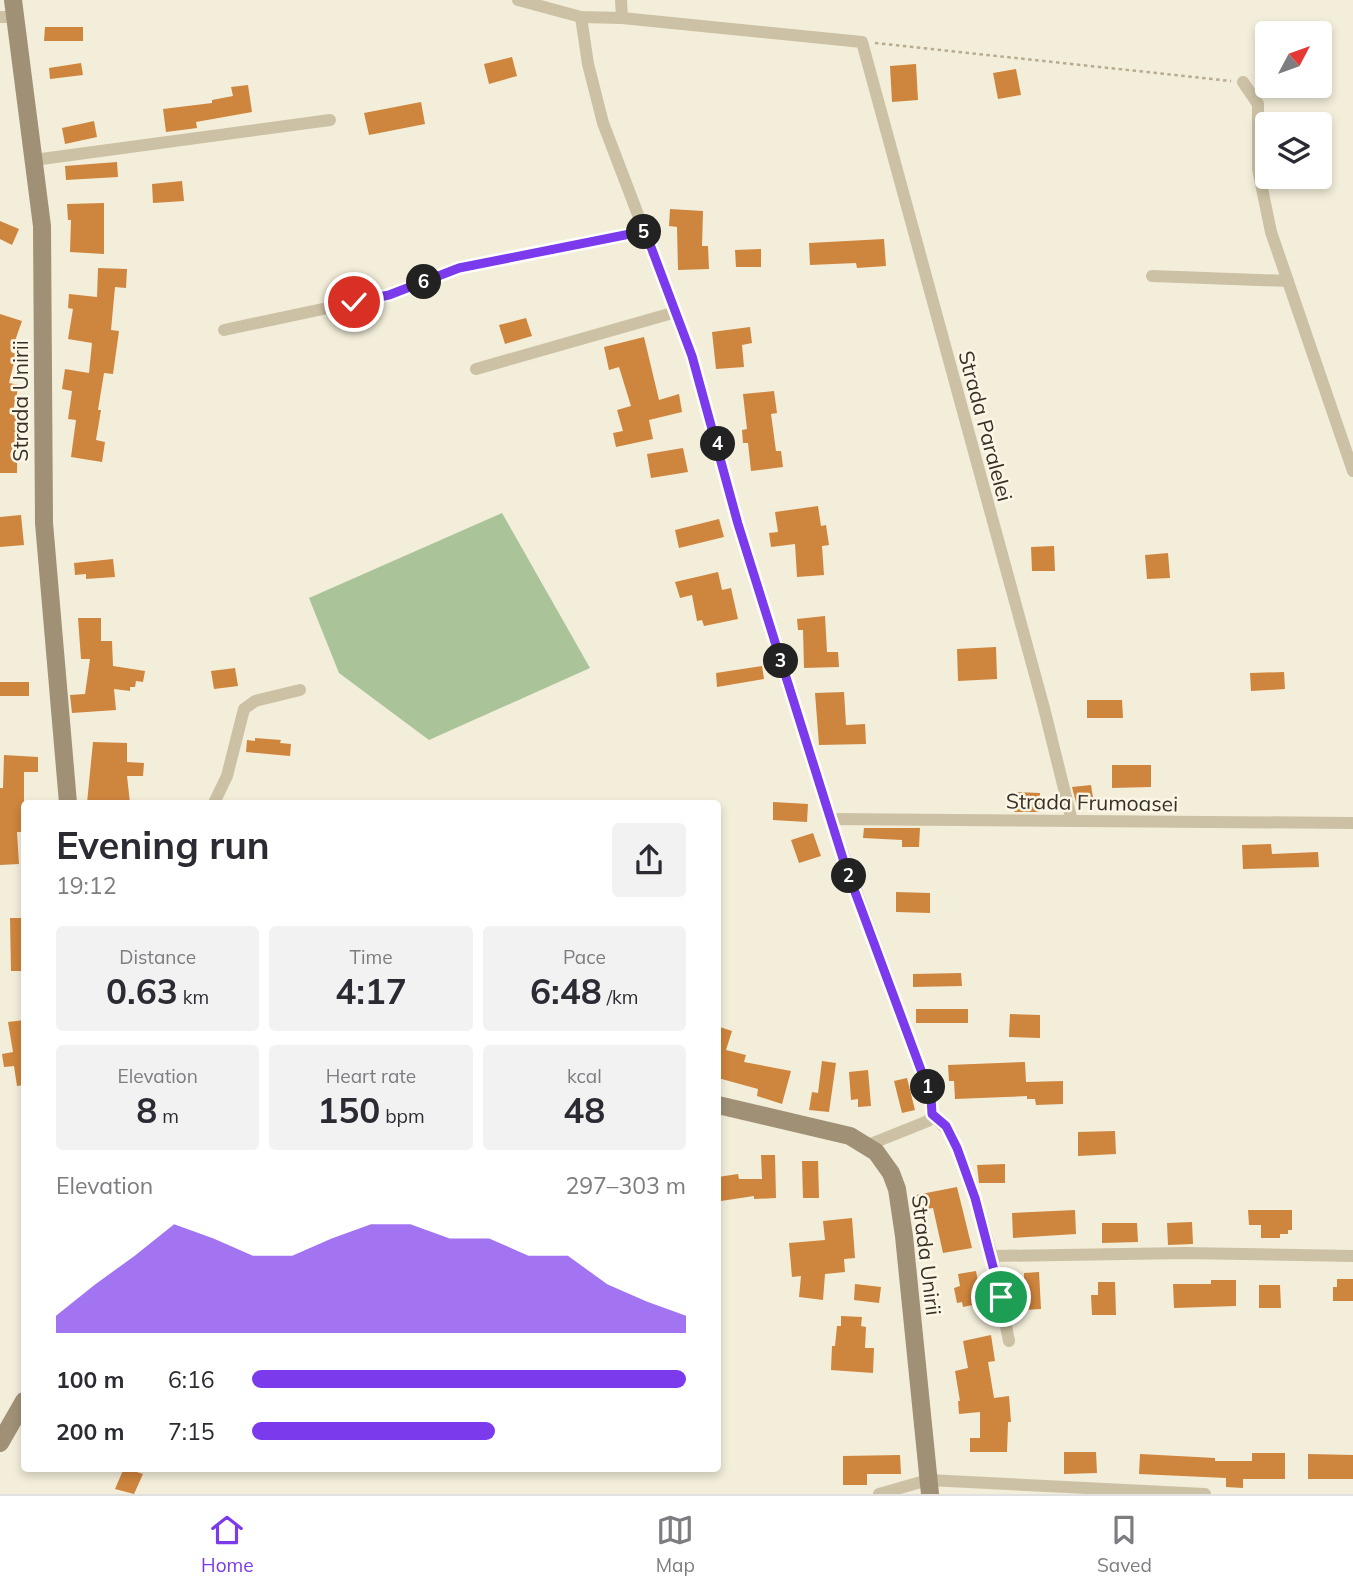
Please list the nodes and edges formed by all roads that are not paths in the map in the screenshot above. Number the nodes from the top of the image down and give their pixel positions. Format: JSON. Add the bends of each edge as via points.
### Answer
{"nodes":[{"id":1,"x":518,"y":0,"type":"edge"},
{"id":2,"x":621,"y":0,"type":"edge"},
{"id":3,"x":10,"y":11,"type":"edge"},
{"id":4,"x":581,"y":17,"type":"junction"},
{"id":5,"x":622,"y":18,"type":"junction"},
{"id":6,"x":1243,"y":82,"type":"road end"},
{"id":7,"x":330,"y":120,"type":"dead end"},
{"id":8,"x":34,"y":160,"type":"junction"},
{"id":9,"x":645,"y":231,"type":"junction"},
{"id":10,"x":1152,"y":276,"type":"dead end"},
{"id":11,"x":1288,"y":281,"type":"junction"},
{"id":12,"x":676,"y":312,"type":"junction"},
{"id":13,"x":224,"y":330,"type":"dead end"},
{"id":14,"x":476,"y":369,"type":"dead end"},
{"id":15,"x":1353,"y":471,"type":"edge"},
{"id":16,"x":300,"y":690,"type":"dead end"},
{"id":17,"x":68,"y":800,"type":"edge"},
{"id":18,"x":215,"y":800,"type":"edge"},
{"id":19,"x":830,"y":819,"type":"junction"},
{"id":20,"x":1072,"y":821,"type":"junction"},
{"id":21,"x":1353,"y":823,"type":"edge"},
{"id":22,"x":721,"y":1106,"type":"edge"},
{"id":23,"x":932,"y":1114,"type":"junction"},
{"id":24,"x":868,"y":1145,"type":"junction"},
{"id":25,"x":992,"y":1256,"type":"junction"},
{"id":26,"x":1353,"y":1256,"type":"edge"},
{"id":27,"x":1009,"y":1341,"type":"dead end"},
{"id":28,"x":21,"y":1406,"type":"edge"},
{"id":29,"x":0,"y":1443,"type":"edge"},
{"id":30,"x":929,"y":1487,"type":"edge"},
{"id":31,"x":879,"y":1494,"type":"edge"},
{"id":32,"x":1205,"y":1494,"type":"edge"}],
"edges":[{"from":1,"to":4,"type":"street"},
{"from":2,"to":5,"type":"street"},
{"from":3,"to":8,"type":"main road","name":"Strada Unirii"},
{"from":4,"to":5,"type":"street"},
{"from":4,"to":9,"type":"street","via":[[603,123]]},
{"from":5,"to":20,"type":"street","name":"Strada Paralelei","via":[[862,42]]},
{"from":6,"to":11,"type":"street","via":[[1258,104],[1258,169],[1271,232]]},
{"from":7,"to":8,"type":"street"},
{"from":8,"to":17,"type":"main road","name":"Strada Unirii","via":[[41,226],[44,523]]},
{"from":9,"to":12,"type":"street"},
{"from":9,"to":13,"type":"street","via":[[459,268],[389,295]]},
{"from":10,"to":11,"type":"street"},
{"from":11,"to":15,"type":"street"},
{"from":12,"to":14,"type":"street"},
{"from":12,"to":19,"type":"street"},
{"from":16,"to":18,"type":"street","via":[[255,701],[244,709],[227,776]]},
{"from":19,"to":20,"type":"street","name":"Strada Frumoasei"},
{"from":19,"to":23,"type":"street","via":[[931,1097]]},
{"from":20,"to":21,"type":"street","name":"Strada Frumoasei"},
{"from":22,"to":24,"type":"main road","name":"Strada Unirii","via":[[841,1133]]},
{"from":23,"to":24,"type":"street","via":[[922,1125]]},
{"from":23,"to":25,"type":"street","via":[[955,1142]]},
{"from":24,"to":30,"type":"main road","name":"Strada Unirii","via":[[884,1161],[897,1189]]},
{"from":25,"to":26,"type":"street"},
{"from":25,"to":27,"type":"street"},
{"from":28,"to":29,"type":"main road"},
{"from":30,"to":31,"type":"street"},
{"from":30,"to":32,"type":"street"}]}
